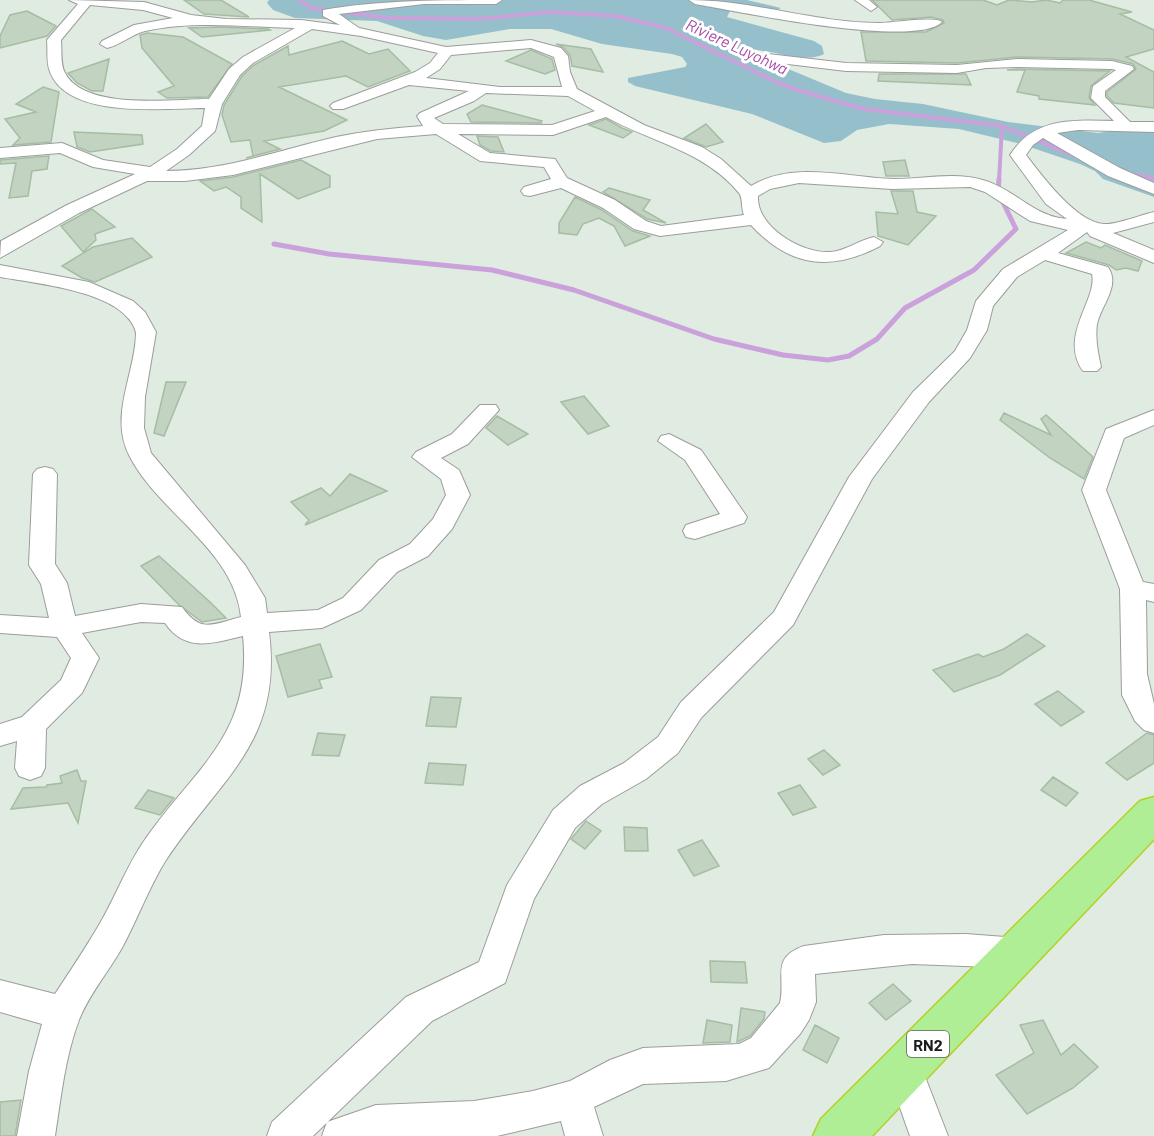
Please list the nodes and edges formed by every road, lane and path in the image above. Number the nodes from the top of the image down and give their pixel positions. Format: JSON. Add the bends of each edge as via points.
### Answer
{"nodes":[{"id":1,"x":83,"y":0,"type":"edge"},
{"id":2,"x":423,"y":0,"type":"edge"},
{"id":3,"x":496,"y":0,"type":"edge"},
{"id":4,"x":695,"y":0,"type":"edge"},
{"id":5,"x":190,"y":19,"type":"junction"},
{"id":6,"x":935,"y":22,"type":"dead end"},
{"id":7,"x":310,"y":25,"type":"junction"},
{"id":8,"x":361,"y":32,"type":"junction"},
{"id":9,"x":107,"y":44,"type":"dead end"},
{"id":10,"x":446,"y":51,"type":"junction"},
{"id":11,"x":768,"y":58,"type":"dead end"},
{"id":12,"x":408,"y":80,"type":"junction"},
{"id":13,"x":483,"y":88,"type":"junction"},
{"id":14,"x":571,"y":92,"type":"junction"},
{"id":15,"x":214,"y":104,"type":"junction"},
{"id":16,"x":338,"y":106,"type":"dead end"},
{"id":17,"x":606,"y":112,"type":"junction"},
{"id":18,"x":1121,"y":127,"type":"junction"},
{"id":19,"x":1154,"y":128,"type":"edge"},
{"id":20,"x":438,"y":129,"type":"junction"},
{"id":21,"x":1045,"y":133,"type":"junction"},
{"id":22,"x":0,"y":153,"type":"edge"},
{"id":23,"x":149,"y":174,"type":"junction"},
{"id":24,"x":561,"y":180,"type":"junction"},
{"id":25,"x":1154,"y":189,"type":"edge"},
{"id":26,"x":530,"y":191,"type":"dead end"},
{"id":27,"x":750,"y":194,"type":"junction"},
{"id":28,"x":1154,"y":217,"type":"edge"},
{"id":29,"x":753,"y":219,"type":"junction"},
{"id":30,"x":1091,"y":228,"type":"junction"},
{"id":31,"x":874,"y":242,"type":"dead end"},
{"id":32,"x":0,"y":252,"type":"edge"},
{"id":33,"x":1042,"y":254,"type":"junction"},
{"id":34,"x":1154,"y":257,"type":"edge"},
{"id":35,"x":0,"y":271,"type":"edge"},
{"id":36,"x":1090,"y":367,"type":"dead end"},
{"id":37,"x":488,"y":410,"type":"dead end"},
{"id":38,"x":1153,"y":419,"type":"edge"},
{"id":39,"x":669,"y":441,"type":"dead end"},
{"id":40,"x":45,"y":474,"type":"dead end"},
{"id":41,"x":695,"y":531,"type":"dead end"},
{"id":42,"x":1143,"y":591,"type":"edge"},
{"id":43,"x":255,"y":623,"type":"junction"},
{"id":44,"x":0,"y":624,"type":"edge"},
{"id":45,"x":65,"y":628,"type":"junction"},
{"id":46,"x":1154,"y":722,"type":"edge"},
{"id":47,"x":32,"y":725,"type":"junction"},
{"id":48,"x":0,"y":735,"type":"edge"},
{"id":49,"x":30,"y":768,"type":"dead end"},
{"id":50,"x":1154,"y":813,"type":"edge"},
{"id":51,"x":1019,"y":953,"type":"junction"},
{"id":52,"x":0,"y":996,"type":"edge"},
{"id":53,"x":63,"y":1012,"type":"junction"},
{"id":54,"x":904,"y":1068,"type":"junction"},
{"id":55,"x":573,"y":1098,"type":"junction"},
{"id":56,"x":36,"y":1136,"type":"edge"},
{"id":57,"x":286,"y":1136,"type":"edge"},
{"id":58,"x":340,"y":1136,"type":"edge"},
{"id":59,"x":584,"y":1136,"type":"edge"},
{"id":60,"x":838,"y":1136,"type":"edge"},
{"id":61,"x":929,"y":1136,"type":"edge"}],
"edges":[{"from":1,"to":5,"type":"street","via":[[151,7]]},
{"from":1,"to":15,"type":"street","via":[[54,40],[56,68],[67,84],[111,104]]},
{"from":2,"to":3,"type":"street"},
{"from":2,"to":8,"type":"street","via":[[331,11]]},
{"from":4,"to":6,"type":"street","via":[[843,24],[916,26]]},
{"from":5,"to":7,"type":"street"},
{"from":5,"to":9,"type":"street","via":[[139,28]]},
{"from":7,"to":8,"type":"street"},
{"from":7,"to":15,"type":"street","via":[[248,60],[225,83]]},
{"from":8,"to":10,"type":"street"},
{"from":10,"to":12,"type":"street","via":[[432,69]]},
{"from":10,"to":14,"type":"street","via":[[517,44],[544,47],[561,56],[562,72]]},
{"from":11,"to":18,"type":"street","via":[[846,67],[957,69],[1017,63],[1112,66],[1127,69],[1098,89],[1098,98],[1124,121]]},
{"from":12,"to":13,"type":"street"},
{"from":12,"to":16,"type":"street"},
{"from":13,"to":14,"type":"street"},
{"from":13,"to":20,"type":"street","via":[[425,116]]},
{"from":14,"to":17,"type":"street"},
{"from":15,"to":23,"type":"street","via":[[209,128],[201,137]]},
{"from":17,"to":20,"type":"street","via":[[553,130]]},
{"from":17,"to":27,"type":"street","via":[[696,150]]},
{"from":18,"to":19,"type":"street"},
{"from":18,"to":21,"type":"street","via":[[1065,125]]},
{"from":20,"to":23,"type":"street","via":[[353,137],[233,170],[184,176]]},
{"from":20,"to":24,"type":"street","via":[[486,158],[549,162]]},
{"from":21,"to":25,"type":"street","via":[[1114,172]]},
{"from":21,"to":30,"type":"street","via":[[1026,143],[1018,154],[1052,200]]},
{"from":22,"to":23,"type":"street","via":[[62,148],[99,164]]},
{"from":23,"to":32,"type":"street","via":[[73,209]]},
{"from":24,"to":26,"type":"street"},
{"from":24,"to":29,"type":"street","via":[[640,225],[660,231]]},
{"from":27,"to":29,"type":"street","via":[[748,204]]},
{"from":27,"to":30,"type":"street","via":[[760,186],[793,179],[892,184],[969,182],[998,192],[1047,222]]},
{"from":28,"to":30,"type":"street"},
{"from":29,"to":31,"type":"street","via":[[777,242],[808,257],[844,256]]},
{"from":30,"to":33,"type":"street"},
{"from":30,"to":34,"type":"street"},
{"from":33,"to":36,"type":"street","via":[[1101,271],[1104,284],[1090,312],[1084,339]]},
{"from":33,"to":57,"type":"street","via":[[1010,273],[983,304],[977,330],[963,354],[921,397],[861,477],[784,618],[691,710],[668,745],[635,771],[591,795],[564,819],[519,895],[493,972],[419,1009]]},
{"from":35,"to":43,"type":"street","via":[[82,286],[126,305],[138,316],[147,332],[134,397],[133,428],[140,454],[236,571],[252,598]]},
{"from":37,"to":43,"type":"street","via":[[460,439],[424,457],[451,475],[458,495],[443,523],[419,550],[388,566],[352,603],[322,619]]},
{"from":38,"to":42,"type":"street","via":[[1114,434],[1094,490],[1109,534]]},
{"from":39,"to":41,"type":"street","via":[[693,455],[735,517]]},
{"from":40,"to":45,"type":"street","via":[[42,565],[54,583]]},
{"from":42,"to":46,"type":"street","via":[[1131,683],[1142,712]]},
{"from":43,"to":45,"type":"street","via":[[205,636],[183,629],[173,614],[141,613]]},
{"from":43,"to":53,"type":"street","via":[[256,694],[241,735],[215,776],[155,851],[111,936]]},
{"from":44,"to":45,"type":"street"},
{"from":45,"to":47,"type":"street","via":[[85,658],[72,686]]},
{"from":47,"to":48,"type":"street"},
{"from":47,"to":49,"type":"street"},
{"from":50,"to":51,"type":"highway","number":"RN2"},
{"from":51,"to":54,"type":"highway","number":"RN2"},
{"from":51,"to":55,"type":"street","via":[[981,949],[891,951],[804,961],[797,968],[801,993],[798,1009],[753,1058],[621,1071]]},
{"from":52,"to":53,"type":"street"},
{"from":53,"to":56,"type":"street","via":[[47,1071]]},
{"from":54,"to":60,"type":"highway","number":"RN2"},
{"from":54,"to":61,"type":"street"},
{"from":55,"to":58,"type":"street","via":[[491,1118],[426,1123],[386,1121]]},
{"from":55,"to":59,"type":"street"}]}
